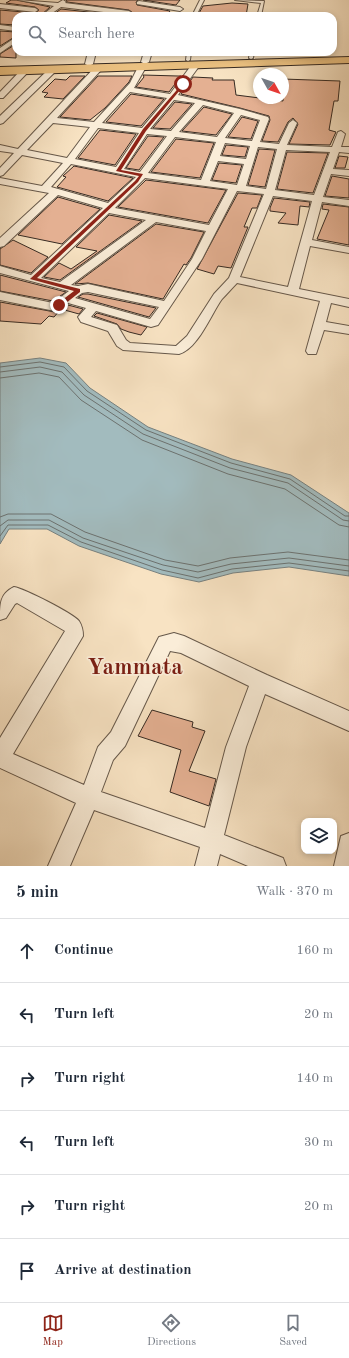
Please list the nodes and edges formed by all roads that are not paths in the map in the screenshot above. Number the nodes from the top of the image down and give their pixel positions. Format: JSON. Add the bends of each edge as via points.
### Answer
{"nodes":[{"id":1,"x":3,"y":0,"type":"edge"},
{"id":2,"x":21,"y":0,"type":"edge"},
{"id":3,"x":65,"y":0,"type":"edge"},
{"id":4,"x":76,"y":0,"type":"edge"},
{"id":5,"x":129,"y":0,"type":"edge"},
{"id":6,"x":162,"y":0,"type":"edge"},
{"id":7,"x":202,"y":0,"type":"edge"},
{"id":8,"x":237,"y":0,"type":"edge"},
{"id":9,"x":0,"y":2,"type":"edge"},
{"id":10,"x":139,"y":3,"type":"edge"},
{"id":11,"x":59,"y":4,"type":"junction"},
{"id":12,"x":0,"y":6,"type":"edge"},
{"id":13,"x":154,"y":8,"type":"junction"},
{"id":14,"x":41,"y":12,"type":"edge"},
{"id":15,"x":49,"y":12,"type":"edge"},
{"id":16,"x":113,"y":12,"type":"edge"},
{"id":17,"x":129,"y":12,"type":"edge"},
{"id":18,"x":177,"y":12,"type":"edge"},
{"id":19,"x":196,"y":12,"type":"edge"},
{"id":20,"x":260,"y":12,"type":"edge"},
{"id":21,"x":0,"y":27,"type":"edge"},
{"id":22,"x":12,"y":28,"type":"edge"},
{"id":23,"x":12,"y":42,"type":"edge"},
{"id":24,"x":0,"y":51,"type":"edge"},
{"id":25,"x":337,"y":55,"type":"edge"},
{"id":26,"x":349,"y":55,"type":"edge"},
{"id":27,"x":93,"y":56,"type":"edge"},
{"id":28,"x":236,"y":56,"type":"edge"},
{"id":29,"x":191,"y":59,"type":"edge"},
{"id":30,"x":145,"y":60,"type":"edge"},
{"id":31,"x":349,"y":60,"type":"edge"},
{"id":32,"x":0,"y":66,"type":"edge"},
{"id":33,"x":94,"y":66,"type":"junction"},
{"id":34,"x":26,"y":70,"type":"junction"},
{"id":35,"x":53,"y":70,"type":"junction"},
{"id":36,"x":0,"y":71,"type":"edge"},
{"id":37,"x":128,"y":89,"type":"junction"},
{"id":38,"x":1,"y":96,"type":"edge"},
{"id":39,"x":172,"y":98,"type":"junction"},
{"id":40,"x":24,"y":99,"type":"junction"},
{"id":41,"x":201,"y":102,"type":"junction"},
{"id":42,"x":240,"y":111,"type":"junction"},
{"id":43,"x":51,"y":120,"type":"junction"},
{"id":44,"x":0,"y":121,"type":"edge"},
{"id":45,"x":293,"y":123,"type":"dead end"},
{"id":46,"x":96,"y":125,"type":"junction"},
{"id":47,"x":145,"y":130,"type":"junction"},
{"id":48,"x":173,"y":134,"type":"junction"},
{"id":49,"x":341,"y":134,"type":"dead end"},
{"id":50,"x":220,"y":141,"type":"junction"},
{"id":51,"x":255,"y":144,"type":"junction"},
{"id":52,"x":282,"y":147,"type":"junction"},
{"id":53,"x":0,"y":148,"type":"edge"},
{"id":54,"x":335,"y":149,"type":"junction"},
{"id":55,"x":349,"y":150,"type":"edge"},
{"id":56,"x":19,"y":152,"type":"junction"},
{"id":57,"x":214,"y":158,"type":"junction"},
{"id":58,"x":69,"y":161,"type":"junction"},
{"id":59,"x":249,"y":162,"type":"junction"},
{"id":60,"x":118,"y":171,"type":"junction"},
{"id":61,"x":328,"y":171,"type":"junction"},
{"id":62,"x":0,"y":173,"type":"edge"},
{"id":63,"x":349,"y":173,"type":"edge"},
{"id":64,"x":142,"y":175,"type":"junction"},
{"id":65,"x":0,"y":181,"type":"edge"},
{"id":66,"x":204,"y":183,"type":"junction"},
{"id":67,"x":237,"y":187,"type":"junction"},
{"id":68,"x":44,"y":189,"type":"junction"},
{"id":69,"x":56,"y":191,"type":"junction"},
{"id":70,"x":270,"y":191,"type":"junction"},
{"id":71,"x":318,"y":198,"type":"junction"},
{"id":72,"x":349,"y":203,"type":"edge"},
{"id":73,"x":109,"y":209,"type":"junction"},
{"id":74,"x":152,"y":220,"type":"junction"},
{"id":75,"x":213,"y":229,"type":"junction"},
{"id":76,"x":306,"y":242,"type":"junction"},
{"id":77,"x":0,"y":244,"type":"edge"},
{"id":78,"x":349,"y":250,"type":"edge"},
{"id":79,"x":0,"y":269,"type":"edge"},
{"id":80,"x":33,"y":279,"type":"junction"},
{"id":81,"x":234,"y":279,"type":"junction"},
{"id":82,"x":62,"y":286,"type":"junction"},
{"id":83,"x":78,"y":290,"type":"junction"},
{"id":84,"x":293,"y":291,"type":"junction"},
{"id":85,"x":0,"y":296,"type":"edge"},
{"id":86,"x":67,"y":299,"type":"junction"},
{"id":87,"x":326,"y":299,"type":"junction"},
{"id":88,"x":349,"y":303,"type":"edge"},
{"id":89,"x":167,"y":305,"type":"junction"},
{"id":90,"x":94,"y":307,"type":"junction"},
{"id":91,"x":319,"y":325,"type":"junction"},
{"id":92,"x":349,"y":330,"type":"edge"},
{"id":93,"x":312,"y":351,"type":"dead end"},
{"id":94,"x":0,"y":612,"type":"edge"},
{"id":95,"x":260,"y":682,"type":"junction"},
{"id":96,"x":349,"y":721,"type":"edge"},
{"id":97,"x":0,"y":757,"type":"edge"},
{"id":98,"x":89,"y":798,"type":"junction"},
{"id":99,"x":213,"y":841,"type":"junction"},
{"id":100,"x":349,"y":844,"type":"edge"},
{"id":101,"x":59,"y":866,"type":"edge"},
{"id":102,"x":206,"y":866,"type":"edge"},
{"id":103,"x":275,"y":866,"type":"edge"},
{"id":104,"x":345,"y":866,"type":"edge"}],
"edges":[{"from":1,"to":9,"type":"street"},
{"from":2,"to":11,"type":"street"},
{"from":3,"to":11,"type":"street"},
{"from":4,"to":10,"type":"street"},
{"from":5,"to":10,"type":"street"},
{"from":6,"to":13,"type":"street"},
{"from":7,"to":19,"type":"lane"},
{"from":8,"to":20,"type":"lane","via":[[263,2]]},
{"from":10,"to":13,"type":"street"},
{"from":10,"to":17,"type":"street"},
{"from":11,"to":15,"type":"street"},
{"from":11,"to":16,"type":"street"},
{"from":12,"to":14,"type":"street"},
{"from":13,"to":18,"type":"street","via":[[181,6]]},
{"from":21,"to":22,"type":"street"},
{"from":23,"to":24,"type":"street"},
{"from":25,"to":26,"type":"highway"},
{"from":27,"to":33,"type":"street"},
{"from":28,"to":29,"type":"highway"},
{"from":29,"to":30,"type":"highway"},
{"from":29,"to":31,"type":"highway"},
{"from":29,"to":39,"type":"street","via":[[191,74]]},
{"from":30,"to":33,"type":"highway"},
{"from":30,"to":37,"type":"street"},
{"from":32,"to":33,"type":"highway"},
{"from":33,"to":35,"type":"highway"},
{"from":33,"to":43,"type":"street"},
{"from":34,"to":35,"type":"highway"},
{"from":34,"to":36,"type":"highway"},
{"from":34,"to":38,"type":"street"},
{"from":35,"to":40,"type":"street"},
{"from":37,"to":39,"type":"street"},
{"from":37,"to":46,"type":"street"},
{"from":38,"to":40,"type":"street"},
{"from":39,"to":41,"type":"street"},
{"from":39,"to":47,"type":"street"},
{"from":40,"to":44,"type":"street"},
{"from":41,"to":42,"type":"street"},
{"from":41,"to":48,"type":"street"},
{"from":42,"to":50,"type":"street"},
{"from":42,"to":51,"type":"street","via":[[265,119]]},
{"from":43,"to":46,"type":"street"},
{"from":43,"to":56,"type":"street"},
{"from":45,"to":52,"type":"street"},
{"from":46,"to":47,"type":"street"},
{"from":46,"to":58,"type":"street"},
{"from":47,"to":48,"type":"street"},
{"from":47,"to":60,"type":"street"},
{"from":48,"to":50,"type":"street"},
{"from":48,"to":64,"type":"street"},
{"from":49,"to":54,"type":"street"},
{"from":50,"to":51,"type":"street"},
{"from":50,"to":57,"type":"street"},
{"from":51,"to":52,"type":"street"},
{"from":51,"to":59,"type":"street"},
{"from":52,"to":54,"type":"street"},
{"from":52,"to":70,"type":"street"},
{"from":53,"to":56,"type":"street"},
{"from":54,"to":55,"type":"street"},
{"from":54,"to":61,"type":"street"},
{"from":56,"to":58,"type":"street"},
{"from":56,"to":62,"type":"street"},
{"from":57,"to":59,"type":"street"},
{"from":57,"to":66,"type":"street"},
{"from":58,"to":60,"type":"street"},
{"from":58,"to":68,"type":"street"},
{"from":59,"to":67,"type":"street"},
{"from":60,"to":64,"type":"street"},
{"from":61,"to":63,"type":"street"},
{"from":61,"to":71,"type":"street"},
{"from":64,"to":66,"type":"street"},
{"from":64,"to":73,"type":"street"},
{"from":65,"to":68,"type":"street"},
{"from":66,"to":67,"type":"street"},
{"from":67,"to":70,"type":"street"},
{"from":67,"to":75,"type":"street"},
{"from":68,"to":69,"type":"street"},
{"from":69,"to":73,"type":"street"},
{"from":69,"to":77,"type":"street"},
{"from":70,"to":71,"type":"street"},
{"from":70,"to":81,"type":"street"},
{"from":71,"to":72,"type":"street"},
{"from":71,"to":76,"type":"street"},
{"from":73,"to":74,"type":"street"},
{"from":73,"to":80,"type":"street"},
{"from":74,"to":75,"type":"street"},
{"from":74,"to":82,"type":"street"},
{"from":75,"to":89,"type":"street"},
{"from":76,"to":78,"type":"street"},
{"from":76,"to":84,"type":"street"},
{"from":79,"to":80,"type":"street"},
{"from":80,"to":82,"type":"street"},
{"from":81,"to":84,"type":"street"},
{"from":81,"to":90,"type":"street","via":[[218,297],[191,339],[179,350],[127,347],[121,343],[113,328],[85,319]]},
{"from":82,"to":83,"type":"street"},
{"from":83,"to":86,"type":"street"},
{"from":83,"to":89,"type":"street","via":[[88,288]]},
{"from":84,"to":87,"type":"street"},
{"from":85,"to":86,"type":"street","via":[[56,307]]},
{"from":86,"to":90,"type":"street"},
{"from":87,"to":88,"type":"street"},
{"from":87,"to":91,"type":"street"},
{"from":89,"to":90,"type":"street","via":[[151,324]]},
{"from":91,"to":92,"type":"street"},
{"from":91,"to":93,"type":"street"},
{"from":94,"to":97,"type":"street","via":[[9,598],[14,595],[20,596],[74,629],[74,636]]},
{"from":95,"to":96,"type":"street"},
{"from":95,"to":98,"type":"street","via":[[184,645],[165,643],[118,739],[105,754]]},
{"from":95,"to":99,"type":"street","via":[[236,747]]},
{"from":97,"to":98,"type":"street"},
{"from":98,"to":99,"type":"street"},
{"from":98,"to":101,"type":"street"},
{"from":99,"to":102,"type":"street"},
{"from":99,"to":103,"type":"street"},
{"from":100,"to":104,"type":"street"}]}
